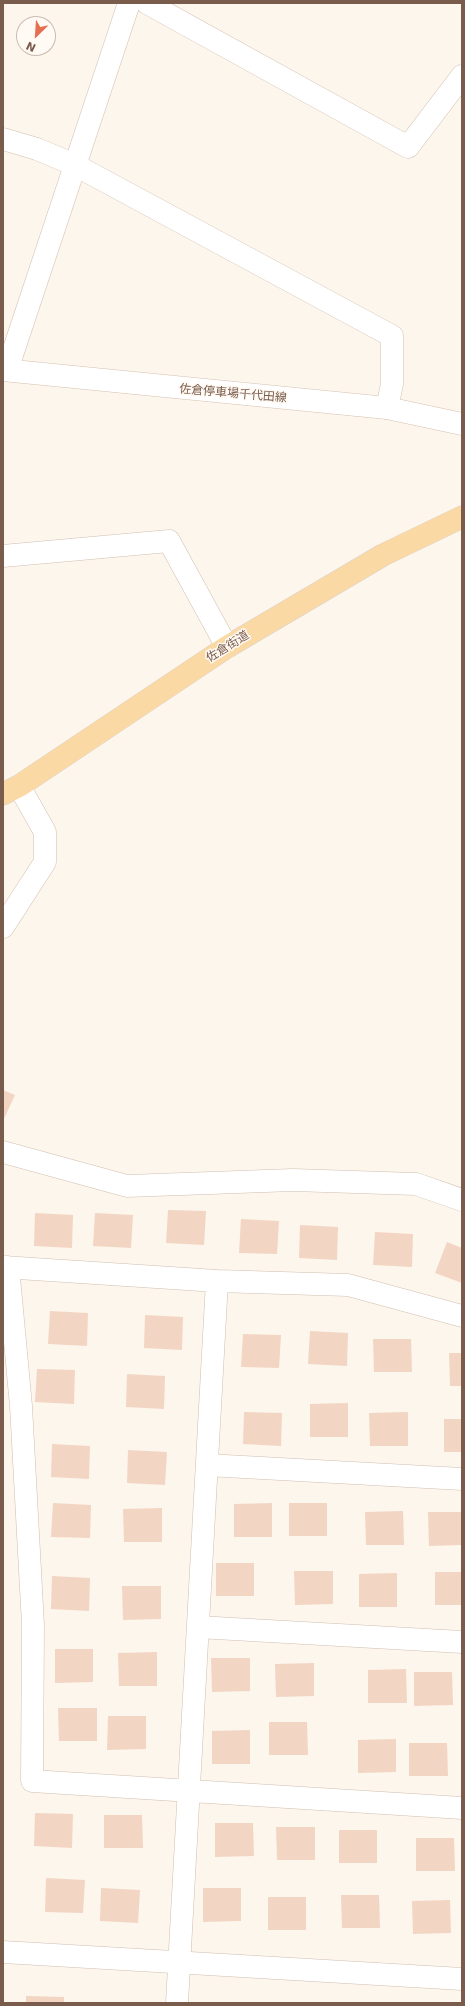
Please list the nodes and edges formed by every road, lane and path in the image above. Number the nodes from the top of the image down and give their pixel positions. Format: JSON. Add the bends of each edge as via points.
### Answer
{"nodes":[{"id":1,"x":129,"y":3,"type":"edge"},
{"id":2,"x":147,"y":3,"type":"edge"},
{"id":3,"x":462,"y":76,"type":"edge"},
{"id":4,"x":3,"y":139,"type":"edge"},
{"id":5,"x":75,"y":165,"type":"junction"},
{"id":6,"x":5,"y":370,"type":"edge"},
{"id":7,"x":387,"y":408,"type":"junction"},
{"id":8,"x":462,"y":424,"type":"edge"},
{"id":9,"x":462,"y":517,"type":"edge"},
{"id":10,"x":3,"y":556,"type":"edge"},
{"id":11,"x":227,"y":647,"type":"junction"},
{"id":12,"x":11,"y":790,"type":"edge"},
{"id":13,"x":3,"y":927,"type":"edge"},
{"id":14,"x":3,"y":1152,"type":"edge"},
{"id":15,"x":462,"y":1200,"type":"edge"},
{"id":16,"x":5,"y":1267,"type":"edge"},
{"id":17,"x":217,"y":1281,"type":"junction"},
{"id":18,"x":462,"y":1316,"type":"edge"},
{"id":19,"x":207,"y":1465,"type":"junction"},
{"id":20,"x":462,"y":1479,"type":"edge"},
{"id":21,"x":198,"y":1627,"type":"junction"},
{"id":22,"x":462,"y":1642,"type":"edge"},
{"id":23,"x":189,"y":1790,"type":"junction"},
{"id":24,"x":462,"y":1808,"type":"edge"},
{"id":25,"x":3,"y":1952,"type":"edge"},
{"id":26,"x":179,"y":1963,"type":"junction"},
{"id":27,"x":462,"y":1979,"type":"edge"},
{"id":28,"x":177,"y":2003,"type":"edge"}],
"edges":[{"from":1,"to":5,"type":"street"},
{"from":2,"to":3,"type":"street","via":[[408,147]]},
{"from":4,"to":5,"type":"street","via":[[37,149]]},
{"from":5,"to":6,"type":"street"},
{"from":5,"to":7,"type":"street","via":[[392,336],[392,384]]},
{"from":6,"to":7,"type":"street","name":"佐倉停車場千代田線"},
{"from":7,"to":8,"type":"street","name":"佐倉停車場千代田線"},
{"from":9,"to":11,"type":"main road","name":"佐倉街道","via":[[383,554]]},
{"from":10,"to":11,"type":"street","via":[[169,541]]},
{"from":11,"to":12,"type":"main road","name":"佐倉街道"},
{"from":12,"to":13,"type":"street","via":[[46,832],[45,862]]},
{"from":14,"to":15,"type":"street","via":[[127,1186],[293,1180],[416,1184]]},
{"from":16,"to":17,"type":"street"},
{"from":16,"to":23,"type":"street","via":[[21,1406],[33,1625],[32,1781]]},
{"from":17,"to":18,"type":"street","via":[[348,1285]]},
{"from":17,"to":19,"type":"street"},
{"from":19,"to":20,"type":"street"},
{"from":19,"to":21,"type":"street"},
{"from":21,"to":22,"type":"street"},
{"from":21,"to":23,"type":"street"},
{"from":23,"to":24,"type":"street"},
{"from":23,"to":26,"type":"street"},
{"from":25,"to":26,"type":"street"},
{"from":26,"to":27,"type":"street"},
{"from":26,"to":28,"type":"street"}]}
